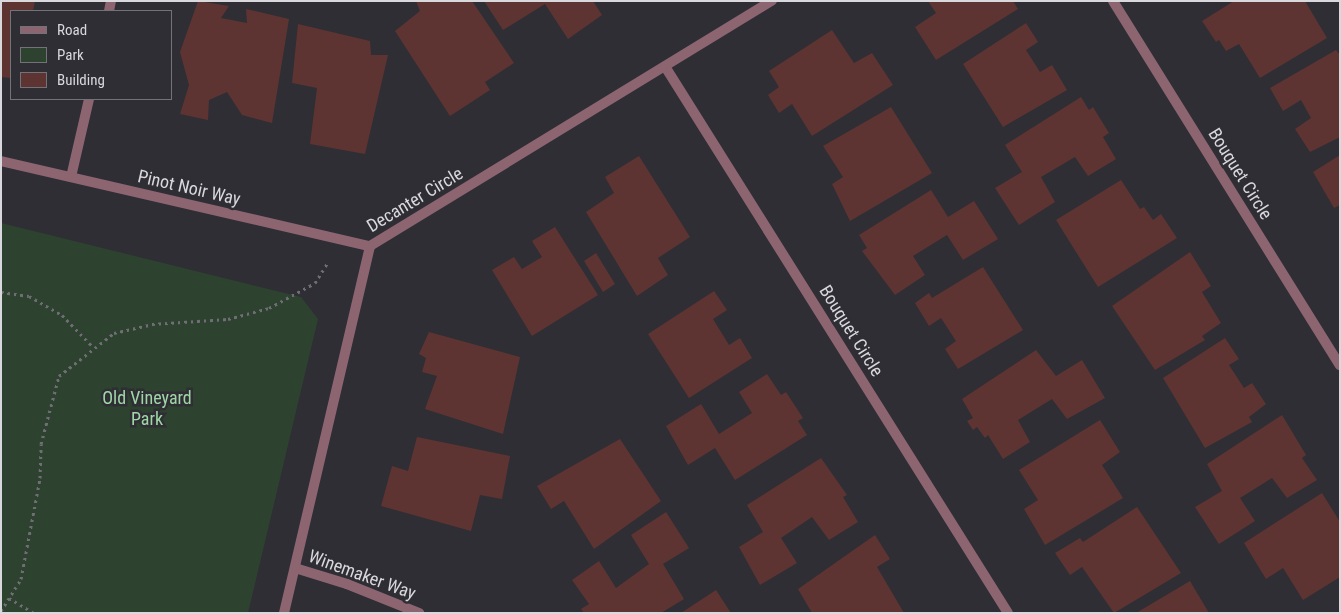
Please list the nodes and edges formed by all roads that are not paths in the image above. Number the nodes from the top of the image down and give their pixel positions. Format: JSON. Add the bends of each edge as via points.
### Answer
{"nodes":[{"id":1,"x":772,"y":1,"type":"edge"},
{"id":2,"x":1113,"y":1,"type":"edge"},
{"id":3,"x":666,"y":68,"type":"junction"},
{"id":4,"x":89,"y":100,"type":"edge"},
{"id":5,"x":1,"y":161,"type":"edge"},
{"id":6,"x":71,"y":177,"type":"junction"},
{"id":7,"x":370,"y":246,"type":"junction"},
{"id":8,"x":1340,"y":365,"type":"edge"},
{"id":9,"x":295,"y":568,"type":"junction"},
{"id":10,"x":284,"y":613,"type":"edge"},
{"id":11,"x":419,"y":613,"type":"edge"},
{"id":12,"x":1008,"y":613,"type":"edge"}],
"edges":[{"from":1,"to":3,"type":"street","name":"Decanter Circle"},
{"from":2,"to":8,"type":"street","name":"Bouquet Circle"},
{"from":3,"to":7,"type":"street","name":"Decanter Circle"},
{"from":3,"to":12,"type":"street","name":"Bouquet Circle"},
{"from":4,"to":6,"type":"street"},
{"from":5,"to":6,"type":"street","name":"Pinot Noir Way"},
{"from":6,"to":7,"type":"street","name":"Pinot Noir Way"},
{"from":7,"to":9,"type":"street","name":"Decanter Circle"},
{"from":9,"to":10,"type":"street","name":"Decanter Circle"},
{"from":9,"to":11,"type":"street","name":"Winemaker Way","via":[[347,584]]}]}
